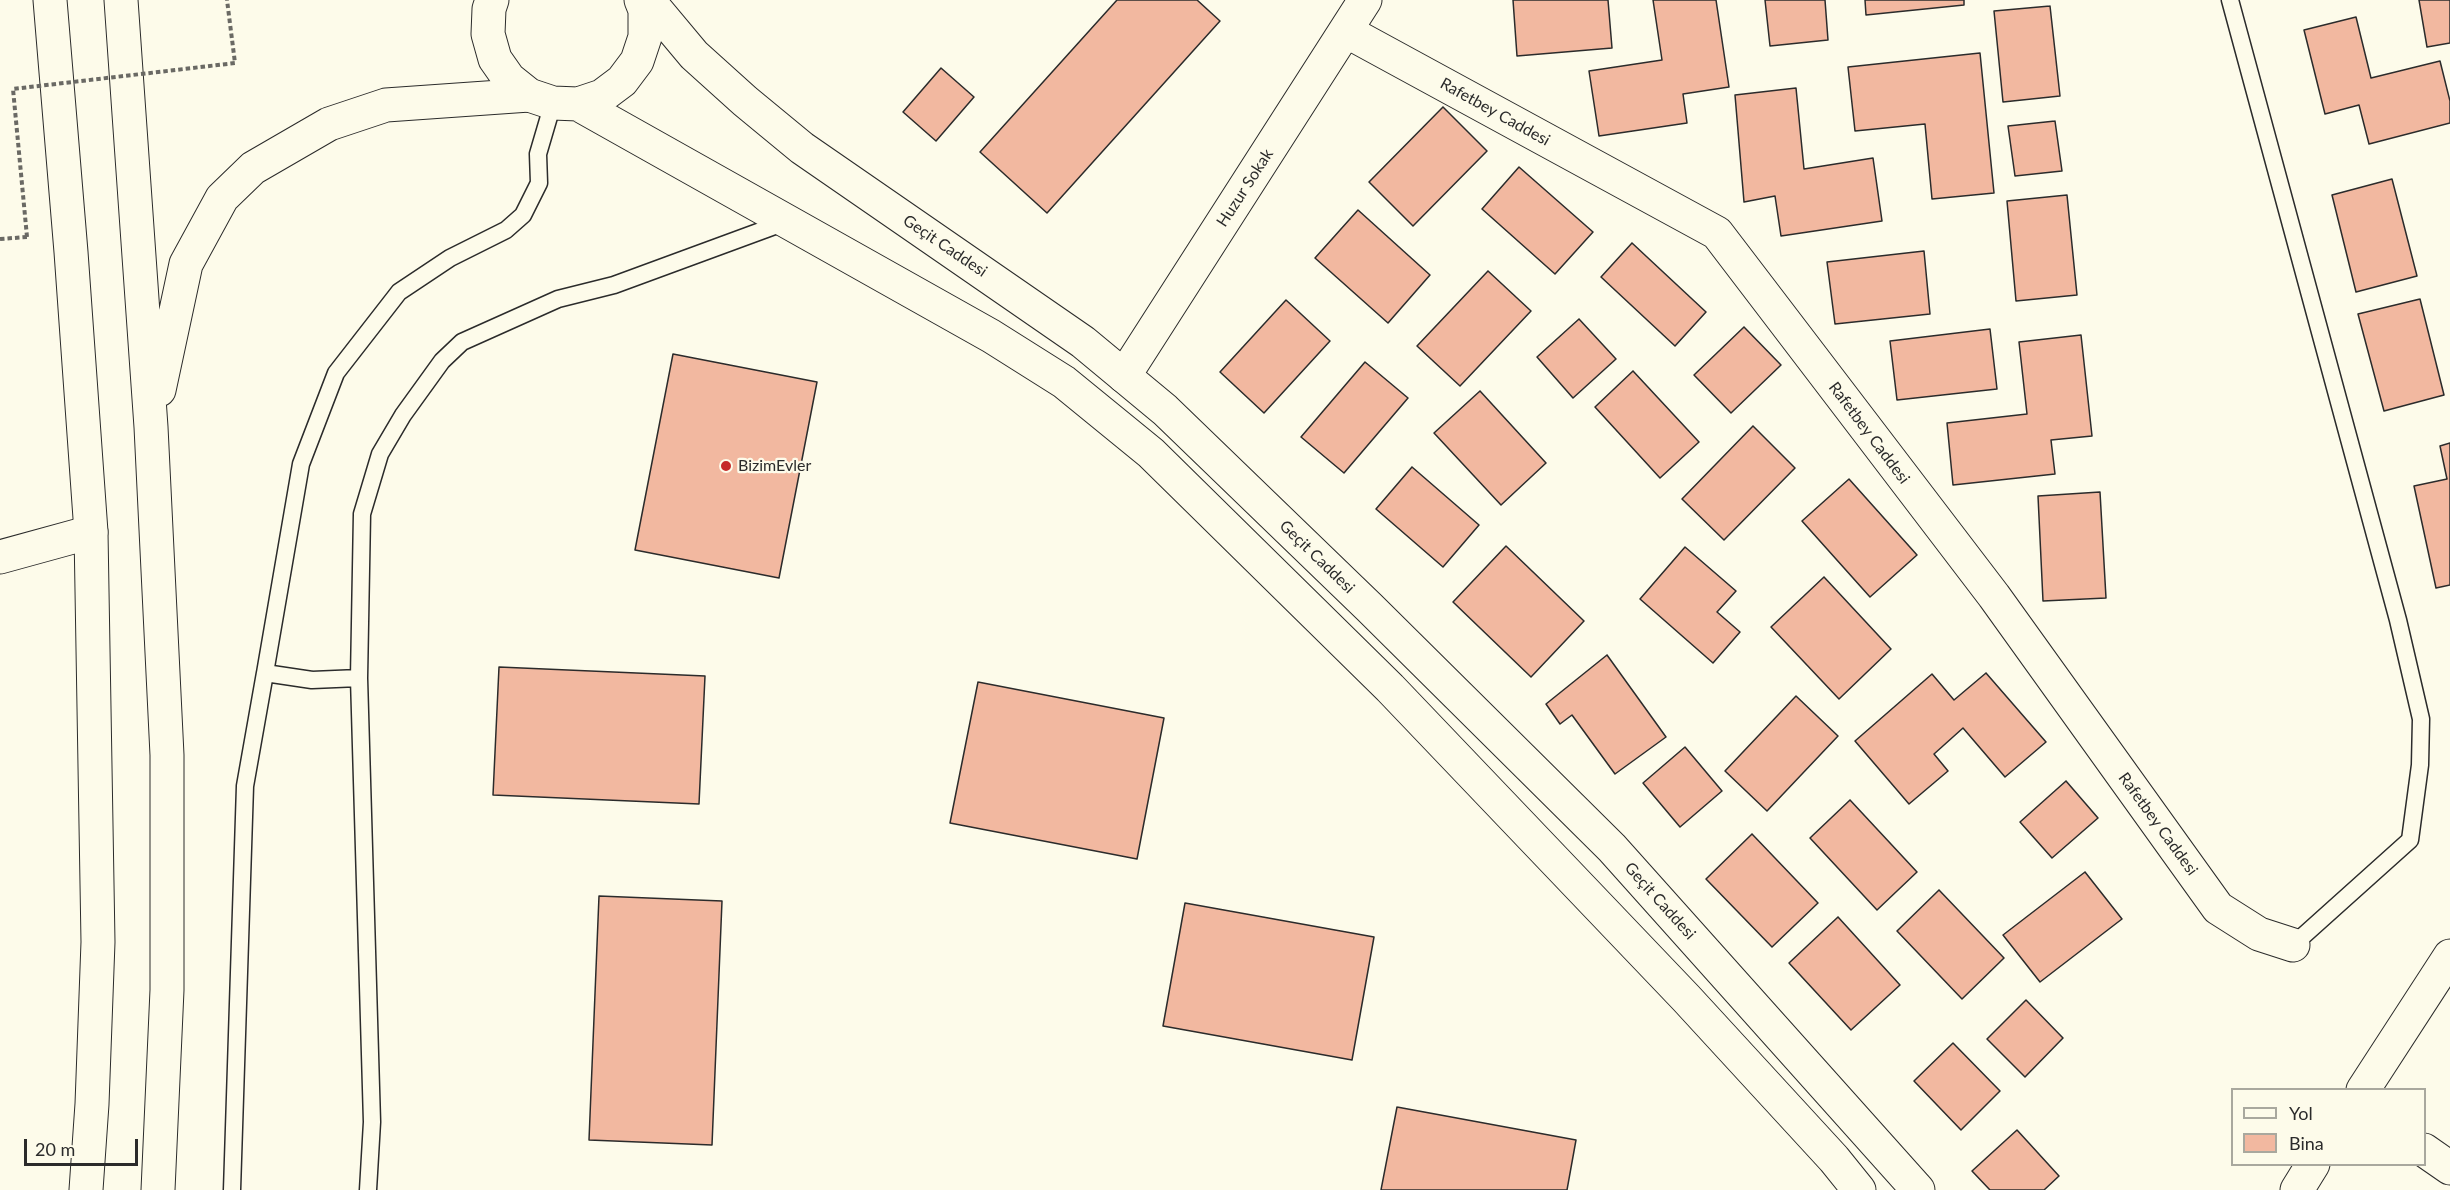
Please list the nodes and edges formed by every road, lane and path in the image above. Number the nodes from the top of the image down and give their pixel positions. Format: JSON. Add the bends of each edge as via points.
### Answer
{"nodes":[{"id":1,"x":50,"y":0,"type":"edge"},
{"id":2,"x":121,"y":0,"type":"edge"},
{"id":3,"x":227,"y":0,"type":"edge"},
{"id":4,"x":492,"y":0,"type":"edge"},
{"id":5,"x":641,"y":0,"type":"edge"},
{"id":6,"x":648,"y":0,"type":"edge"},
{"id":7,"x":1365,"y":0,"type":"edge"},
{"id":8,"x":2230,"y":0,"type":"edge"},
{"id":9,"x":1346,"y":31,"type":"junction"},
{"id":10,"x":553,"y":100,"type":"junction"},
{"id":11,"x":788,"y":221,"type":"junction"},
{"id":12,"x":0,"y":239,"type":"edge"},
{"id":13,"x":1064,"y":328,"type":"junction"},
{"id":14,"x":1039,"y":367,"type":"junction"},
{"id":15,"x":1124,"y":376,"type":"junction"},
{"id":16,"x":1102,"y":413,"type":"junction"},
{"id":17,"x":152,"y":427,"type":"junction"},
{"id":18,"x":91,"y":532,"type":"junction"},
{"id":19,"x":0,"y":558,"type":"edge"},
{"id":20,"x":265,"y":673,"type":"junction"},
{"id":21,"x":360,"y":678,"type":"junction"},
{"id":22,"x":2293,"y":945,"type":"joint"},
{"id":23,"x":2450,"y":956,"type":"edge"},
{"id":24,"x":2364,"y":1088,"type":"edge"},
{"id":25,"x":2426,"y":1151,"type":"edge"},
{"id":26,"x":2312,"y":1166,"type":"edge"},
{"id":27,"x":2450,"y":1168,"type":"edge"},
{"id":28,"x":86,"y":1190,"type":"edge"},
{"id":29,"x":158,"y":1190,"type":"edge"},
{"id":30,"x":232,"y":1190,"type":"edge"},
{"id":31,"x":368,"y":1190,"type":"edge"},
{"id":32,"x":1860,"y":1190,"type":"edge"},
{"id":33,"x":1918,"y":1190,"type":"edge"},
{"id":34,"x":2297,"y":1190,"type":"edge"}],
"edges":[{"from":1,"to":18,"type":"main road"},
{"from":2,"to":17,"type":"main road"},
{"from":3,"to":12,"type":"path","bridge":true,"via":[[235,63],[13,89],[27,237]]},
{"from":4,"to":10,"type":"main road","via":[[488,34],[495,58],[509,79]]},
{"from":5,"to":10,"type":"main road","via":[[645,37],[637,61],[622,81],[602,96]]},
{"from":6,"to":13,"type":"main road","name":"Geçit Caddesi","via":[[694,55],[802,148]]},
{"from":7,"to":9,"type":"main road","name":"Huzur Sokak"},
{"from":8,"to":22,"type":"lane","via":[[2395,609],[2421,719],[2420,765],[2410,840]]},
{"from":9,"to":15,"type":"main road","name":"Huzur Sokak"},
{"from":9,"to":22,"type":"main road","name":"Rafetbey Caddesi","via":[[1716,233],[1994,596],[2218,908],[2259,934]]},
{"from":10,"to":11,"type":"main road"},
{"from":10,"to":17,"type":"main road","via":[[386,105],[329,124],[253,168],[222,198],[186,264]]},
{"from":10,"to":20,"type":"lane","via":[[538,154],[538,183],[523,215],[506,230],[450,258],[399,292],[336,372],[301,464]]},
{"from":11,"to":14,"type":"main road","via":[[978,328]]},
{"from":11,"to":21,"type":"lane","via":[[614,285],[558,299],[462,342],[442,361],[380,454],[362,514]]},
{"from":13,"to":14,"type":"main road"},
{"from":13,"to":15,"type":"main road","name":"Geçit Caddesi"},
{"from":14,"to":16,"type":"main road"},
{"from":15,"to":16,"type":"main road","name":"Huzur Sokak"},
{"from":15,"to":33,"type":"main road","name":"Geçit Caddesi","via":[[1166,410],[1612,848]]},
{"from":16,"to":32,"type":"main road","via":[[1151,453],[1390,688],[1686,998]]},
{"from":17,"to":29,"type":"main road","via":[[167,755],[168,990]]},
{"from":18,"to":19,"type":"main road"},
{"from":18,"to":28,"type":"main road","via":[[98,942]]},
{"from":20,"to":21,"type":"lane","via":[[312,680]]},
{"from":20,"to":30,"type":"lane","via":[[245,786]]},
{"from":21,"to":31,"type":"lane","via":[[372,1122]]},
{"from":23,"to":24,"type":"main road"},
{"from":25,"to":27,"type":"main road"},
{"from":26,"to":34,"type":"main road"}]}
